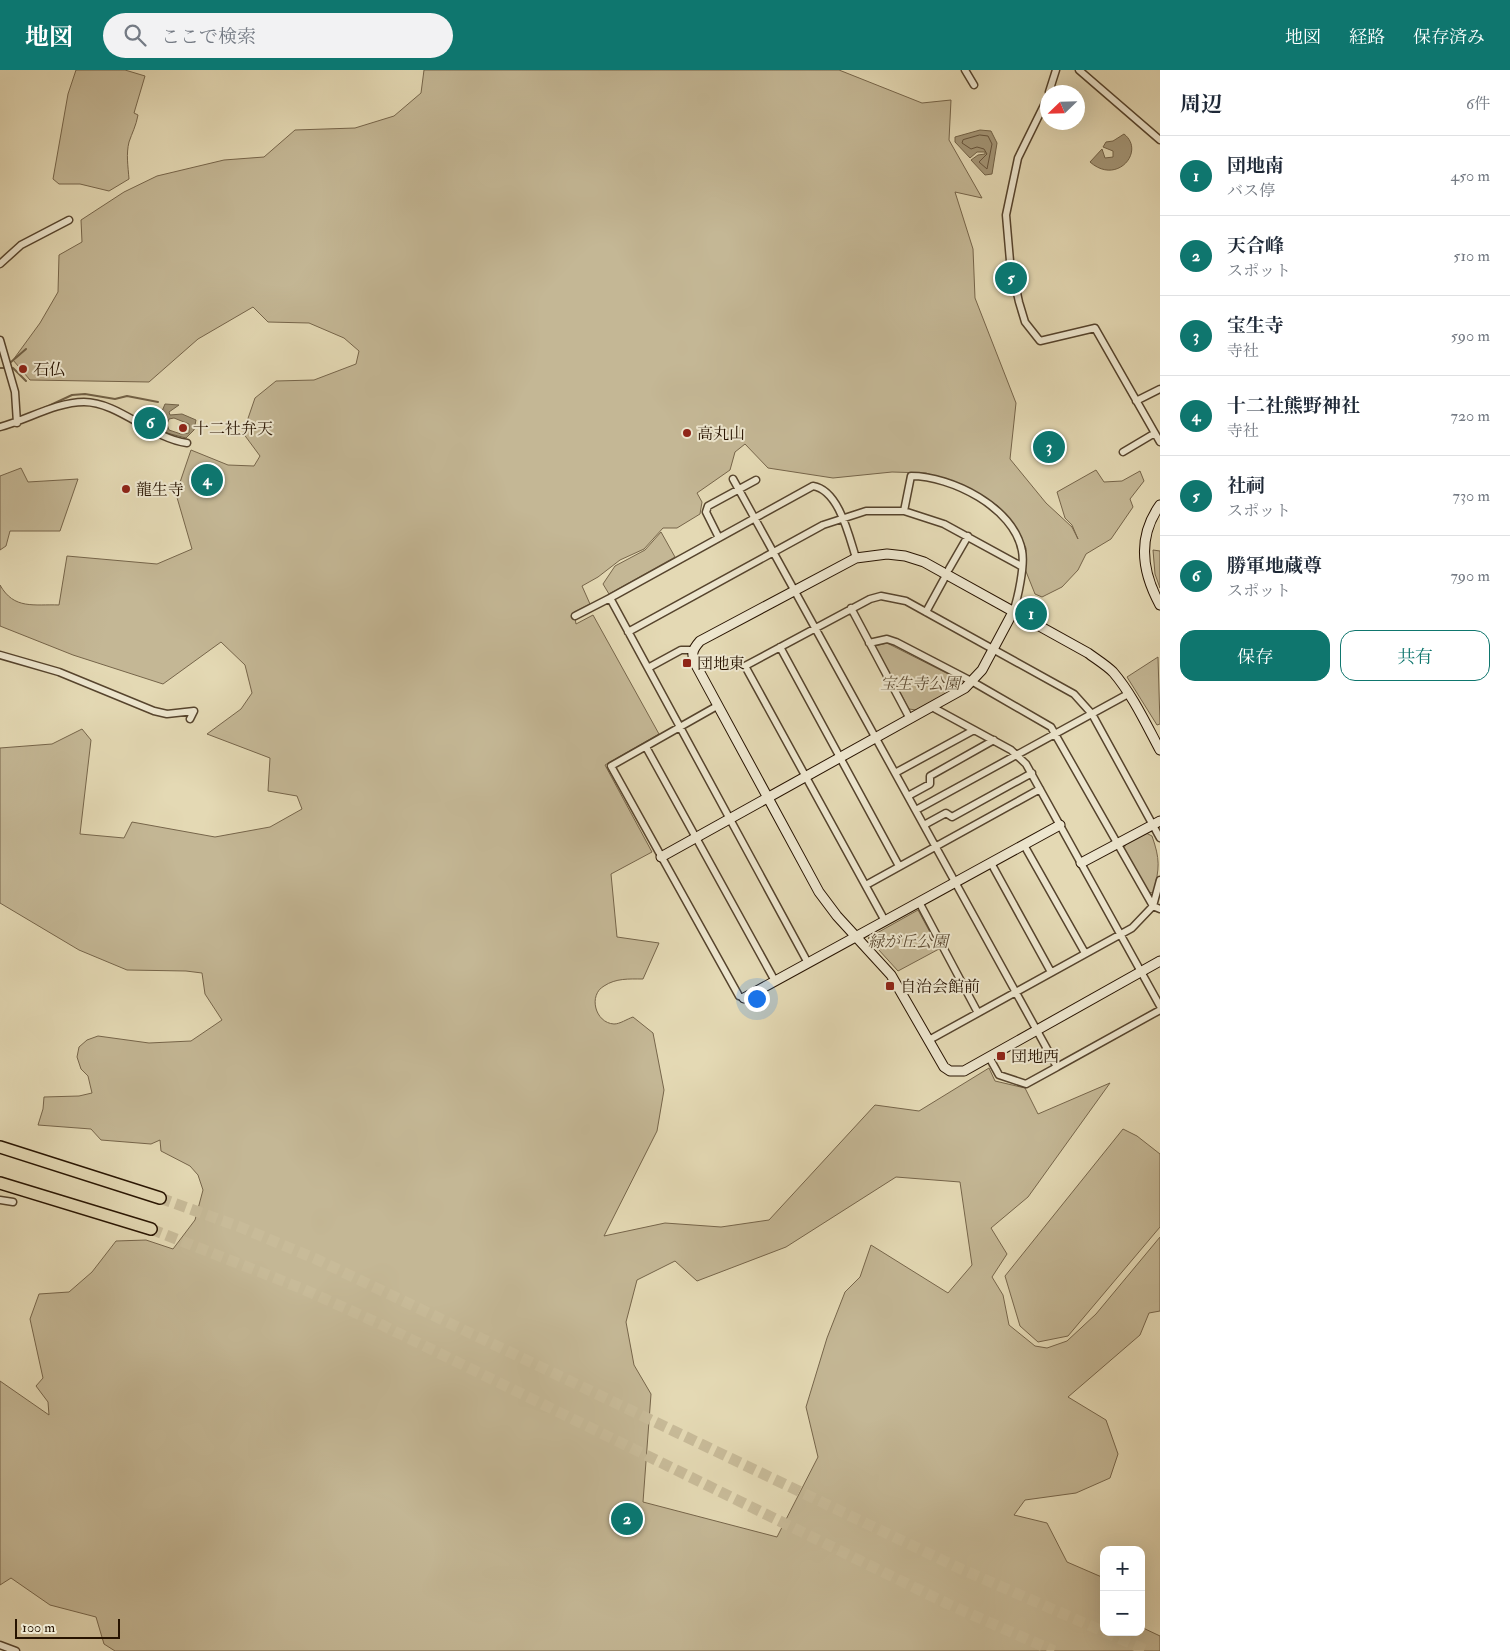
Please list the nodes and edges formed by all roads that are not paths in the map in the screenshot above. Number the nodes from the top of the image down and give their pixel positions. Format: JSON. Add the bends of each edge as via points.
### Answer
{"nodes":[{"id":1,"x":965,"y":70,"type":"edge"},
{"id":2,"x":1056,"y":70,"type":"edge"},
{"id":3,"x":1079,"y":70,"type":"edge"},
{"id":4,"x":974,"y":85,"type":"dead end"},
{"id":5,"x":1051,"y":85,"type":"edge"},
{"id":6,"x":1040,"y":113,"type":"edge"},
{"id":7,"x":1160,"y":140,"type":"edge"},
{"id":8,"x":69,"y":220,"type":"dead end"},
{"id":9,"x":0,"y":264,"type":"edge"},
{"id":10,"x":0,"y":340,"type":"edge"},
{"id":11,"x":1160,"y":389,"type":"edge"},
{"id":12,"x":1136,"y":400,"type":"junction"},
{"id":13,"x":17,"y":423,"type":"junction"},
{"id":14,"x":0,"y":428,"type":"edge"},
{"id":15,"x":1155,"y":433,"type":"junction"},
{"id":16,"x":1160,"y":442,"type":"edge"},
{"id":17,"x":187,"y":443,"type":"dead end"},
{"id":18,"x":1123,"y":452,"type":"dead end"},
{"id":19,"x":733,"y":479,"type":"dead end"},
{"id":20,"x":756,"y":480,"type":"dead end"},
{"id":21,"x":738,"y":489,"type":"junction"},
{"id":22,"x":1160,"y":505,"type":"edge"},
{"id":23,"x":904,"y":511,"type":"junction"},
{"id":24,"x":843,"y":517,"type":"junction"},
{"id":25,"x":755,"y":518,"type":"junction"},
{"id":26,"x":968,"y":536,"type":"junction"},
{"id":27,"x":719,"y":538,"type":"junction"},
{"id":28,"x":774,"y":553,"type":"junction"},
{"id":29,"x":856,"y":558,"type":"junction"},
{"id":30,"x":1021,"y":566,"type":"junction"},
{"id":31,"x":949,"y":569,"type":"dead end"},
{"id":32,"x":944,"y":579,"type":"dead end"},
{"id":33,"x":794,"y":591,"type":"junction"},
{"id":34,"x":610,"y":598,"type":"junction"},
{"id":35,"x":1160,"y":605,"type":"edge"},
{"id":36,"x":850,"y":608,"type":"junction"},
{"id":37,"x":926,"y":612,"type":"junction"},
{"id":38,"x":1014,"y":612,"type":"junction"},
{"id":39,"x":575,"y":616,"type":"dead end"},
{"id":40,"x":815,"y":627,"type":"junction"},
{"id":41,"x":628,"y":632,"type":"junction"},
{"id":42,"x":869,"y":642,"type":"junction"},
{"id":43,"x":780,"y":647,"type":"junction"},
{"id":44,"x":994,"y":649,"type":"junction"},
{"id":45,"x":692,"y":650,"type":"junction"},
{"id":46,"x":0,"y":654,"type":"edge"},
{"id":47,"x":648,"y":668,"type":"junction"},
{"id":48,"x":972,"y":682,"type":"junction"},
{"id":49,"x":1128,"y":694,"type":"junction"},
{"id":50,"x":718,"y":706,"type":"junction"},
{"id":51,"x":932,"y":707,"type":"junction"},
{"id":52,"x":1092,"y":714,"type":"junction"},
{"id":53,"x":190,"y":719,"type":"dead end"},
{"id":54,"x":910,"y":719,"type":"junction"},
{"id":55,"x":680,"y":727,"type":"junction"},
{"id":56,"x":974,"y":730,"type":"junction"},
{"id":57,"x":1057,"y":733,"type":"junction"},
{"id":58,"x":875,"y":738,"type":"junction"},
{"id":59,"x":994,"y":740,"type":"junction"},
{"id":60,"x":646,"y":747,"type":"junction"},
{"id":61,"x":1160,"y":748,"type":"edge"},
{"id":62,"x":1018,"y":754,"type":"junction"},
{"id":63,"x":840,"y":757,"type":"junction"},
{"id":64,"x":895,"y":773,"type":"junction"},
{"id":65,"x":1032,"y":773,"type":"junction"},
{"id":66,"x":806,"y":776,"type":"junction"},
{"id":67,"x":1040,"y":789,"type":"junction"},
{"id":68,"x":908,"y":796,"type":"junction"},
{"id":69,"x":768,"y":797,"type":"junction"},
{"id":70,"x":916,"y":810,"type":"junction"},
{"id":71,"x":730,"y":818,"type":"junction"},
{"id":72,"x":1156,"y":823,"type":"edge"},
{"id":73,"x":924,"y":825,"type":"junction"},
{"id":74,"x":1060,"y":825,"type":"junction"},
{"id":75,"x":696,"y":837,"type":"junction"},
{"id":76,"x":1160,"y":838,"type":"edge"},
{"id":77,"x":1117,"y":843,"type":"junction"},
{"id":78,"x":1024,"y":845,"type":"junction"},
{"id":79,"x":936,"y":846,"type":"junction"},
{"id":80,"x":661,"y":857,"type":"junction"},
{"id":81,"x":991,"y":863,"type":"junction"},
{"id":82,"x":1080,"y":863,"type":"junction"},
{"id":83,"x":899,"y":866,"type":"junction"},
{"id":84,"x":1160,"y":880,"type":"edge"},
{"id":85,"x":955,"y":883,"type":"junction"},
{"id":86,"x":866,"y":885,"type":"junction"},
{"id":87,"x":919,"y":902,"type":"junction"},
{"id":88,"x":1153,"y":906,"type":"junction"},
{"id":89,"x":1160,"y":910,"type":"edge"},
{"id":90,"x":885,"y":921,"type":"junction"},
{"id":91,"x":1121,"y":934,"type":"junction"},
{"id":92,"x":857,"y":936,"type":"junction"},
{"id":93,"x":1085,"y":954,"type":"junction"},
{"id":94,"x":1160,"y":962,"type":"edge"},
{"id":95,"x":808,"y":963,"type":"junction"},
{"id":96,"x":1051,"y":972,"type":"junction"},
{"id":97,"x":1142,"y":973,"type":"junction"},
{"id":98,"x":775,"y":981,"type":"junction"},
{"id":99,"x":1015,"y":992,"type":"junction"},
{"id":100,"x":744,"y":998,"type":"joint"},
{"id":101,"x":1160,"y":1008,"type":"edge"},
{"id":102,"x":978,"y":1013,"type":"junction"},
{"id":103,"x":1036,"y":1031,"type":"junction"},
{"id":104,"x":928,"y":1040,"type":"junction"},
{"id":105,"x":989,"y":1057,"type":"junction"},
{"id":106,"x":1057,"y":1067,"type":"junction"},
{"id":107,"x":0,"y":1148,"type":"edge"},
{"id":108,"x":0,"y":1183,"type":"edge"},
{"id":109,"x":160,"y":1198,"type":"tunnel mouth"},
{"id":110,"x":0,"y":1200,"type":"edge"},
{"id":111,"x":13,"y":1202,"type":"dead end"},
{"id":112,"x":151,"y":1229,"type":"tunnel mouth"},
{"id":113,"x":0,"y":1645,"type":"edge"},
{"id":114,"x":16,"y":1651,"type":"edge"}],
"edges":[{"from":1,"to":4,"type":"street"},
{"from":2,"to":5,"type":"street"},
{"from":3,"to":7,"type":"street"},
{"from":6,"to":12,"type":"street","via":[[1018,158],[1007,206],[1006,227],[1025,322],[1040,341],[1095,328]]},
{"from":8,"to":9,"type":"street","via":[[21,244]]},
{"from":10,"to":13,"type":"street","via":[[15,392]]},
{"from":11,"to":12,"type":"street"},
{"from":12,"to":15,"type":"street"},
{"from":13,"to":14,"type":"street"},
{"from":13,"to":17,"type":"street","via":[[71,403],[91,402],[156,434]]},
{"from":15,"to":16,"type":"street"},
{"from":15,"to":18,"type":"street"},
{"from":19,"to":21,"type":"street"},
{"from":20,"to":21,"type":"street"},
{"from":21,"to":25,"type":"street"},
{"from":21,"to":27,"type":"street","via":[[708,506],[706,512]]},
{"from":22,"to":35,"type":"street","via":[[1147,532],[1144,564]]},
{"from":23,"to":24,"type":"street","via":[[866,511]]},
{"from":23,"to":26,"type":"street"},
{"from":23,"to":30,"type":"street","via":[[911,476],[923,476],[964,489],[997,509],[1010,526],[1022,550]]},
{"from":24,"to":25,"type":"street","via":[[827,492],[814,486]]},
{"from":24,"to":28,"type":"street"},
{"from":24,"to":29,"type":"street"},
{"from":25,"to":27,"type":"street"},
{"from":25,"to":28,"type":"street"},
{"from":26,"to":30,"type":"street"},
{"from":26,"to":31,"type":"street"},
{"from":27,"to":34,"type":"street"},
{"from":28,"to":33,"type":"street"},
{"from":28,"to":41,"type":"street"},
{"from":29,"to":33,"type":"street"},
{"from":29,"to":38,"type":"street","via":[[887,554],[924,562]]},
{"from":30,"to":38,"type":"street"},
{"from":32,"to":37,"type":"street"},
{"from":33,"to":40,"type":"street"},
{"from":33,"to":45,"type":"street","via":[[700,641]]},
{"from":34,"to":39,"type":"street"},
{"from":34,"to":41,"type":"street"},
{"from":36,"to":37,"type":"street","via":[[881,596],[906,601]]},
{"from":36,"to":40,"type":"street"},
{"from":36,"to":42,"type":"street"},
{"from":37,"to":44,"type":"street"},
{"from":38,"to":44,"type":"street"},
{"from":38,"to":49,"type":"street","via":[[1088,653],[1112,672]]},
{"from":40,"to":43,"type":"street"},
{"from":40,"to":58,"type":"street"},
{"from":41,"to":47,"type":"street"},
{"from":42,"to":48,"type":"street","via":[[887,639],[896,642]]},
{"from":42,"to":54,"type":"street"},
{"from":43,"to":63,"type":"street"},
{"from":43,"to":66,"type":"street","via":[[745,666]]},
{"from":44,"to":48,"type":"street"},
{"from":44,"to":52,"type":"street","via":[[1066,688]]},
{"from":45,"to":47,"type":"street","via":[[681,650]]},
{"from":45,"to":50,"type":"street","via":[[692,657]]},
{"from":46,"to":53,"type":"street","via":[[59,672],[154,712],[194,711]]},
{"from":47,"to":55,"type":"street"},
{"from":48,"to":51,"type":"street"},
{"from":48,"to":57,"type":"street","via":[[1046,722]]},
{"from":49,"to":52,"type":"street"},
{"from":49,"to":61,"type":"street"},
{"from":50,"to":55,"type":"street"},
{"from":50,"to":69,"type":"street"},
{"from":51,"to":54,"type":"street"},
{"from":51,"to":56,"type":"street"},
{"from":52,"to":57,"type":"street"},
{"from":52,"to":72,"type":"street"},
{"from":54,"to":58,"type":"street"},
{"from":55,"to":60,"type":"street"},
{"from":55,"to":71,"type":"street"},
{"from":56,"to":59,"type":"street"},
{"from":56,"to":64,"type":"street"},
{"from":57,"to":62,"type":"street"},
{"from":57,"to":77,"type":"street"},
{"from":58,"to":63,"type":"street"},
{"from":58,"to":64,"type":"street"},
{"from":59,"to":62,"type":"street"},
{"from":59,"to":68,"type":"street","via":[[930,776],[930,784]]},
{"from":60,"to":75,"type":"street"},
{"from":60,"to":80,"type":"street","via":[[611,766]]},
{"from":62,"to":65,"type":"street"},
{"from":62,"to":70,"type":"street"},
{"from":63,"to":66,"type":"street"},
{"from":63,"to":83,"type":"street"},
{"from":64,"to":68,"type":"street"},
{"from":65,"to":67,"type":"street"},
{"from":65,"to":73,"type":"street","via":[[952,817],[946,813]]},
{"from":66,"to":69,"type":"street"},
{"from":66,"to":86,"type":"street"},
{"from":67,"to":74,"type":"street"},
{"from":67,"to":79,"type":"street"},
{"from":68,"to":70,"type":"street"},
{"from":69,"to":71,"type":"street"},
{"from":69,"to":92,"type":"street","via":[[819,892]]},
{"from":70,"to":73,"type":"street"},
{"from":71,"to":75,"type":"street"},
{"from":71,"to":95,"type":"street"},
{"from":72,"to":76,"type":"street"},
{"from":72,"to":77,"type":"street"},
{"from":73,"to":79,"type":"street"},
{"from":74,"to":78,"type":"street"},
{"from":74,"to":82,"type":"street"},
{"from":75,"to":80,"type":"street"},
{"from":75,"to":98,"type":"street"},
{"from":77,"to":82,"type":"street"},
{"from":77,"to":88,"type":"street"},
{"from":78,"to":81,"type":"street"},
{"from":78,"to":93,"type":"street"},
{"from":79,"to":83,"type":"street"},
{"from":79,"to":85,"type":"street"},
{"from":80,"to":100,"type":"street","via":[[739,996]]},
{"from":81,"to":85,"type":"street"},
{"from":81,"to":96,"type":"street"},
{"from":82,"to":91,"type":"street"},
{"from":83,"to":86,"type":"street"},
{"from":84,"to":88,"type":"street"},
{"from":85,"to":87,"type":"street"},
{"from":85,"to":99,"type":"street"},
{"from":86,"to":90,"type":"street"},
{"from":87,"to":90,"type":"street"},
{"from":87,"to":102,"type":"street"},
{"from":88,"to":89,"type":"street"},
{"from":88,"to":91,"type":"street","via":[[1140,921]]},
{"from":90,"to":92,"type":"street"},
{"from":91,"to":93,"type":"street"},
{"from":91,"to":97,"type":"street"},
{"from":92,"to":95,"type":"street"},
{"from":92,"to":104,"type":"street","via":[[895,981]]},
{"from":93,"to":96,"type":"street"},
{"from":94,"to":97,"type":"street"},
{"from":95,"to":98,"type":"street"},
{"from":96,"to":99,"type":"street"},
{"from":97,"to":101,"type":"street"},
{"from":97,"to":103,"type":"street"},
{"from":98,"to":100,"type":"street"},
{"from":99,"to":102,"type":"street"},
{"from":99,"to":103,"type":"street"},
{"from":101,"to":106,"type":"street"},
{"from":102,"to":104,"type":"street"},
{"from":103,"to":105,"type":"street"},
{"from":103,"to":106,"type":"street"},
{"from":104,"to":105,"type":"street","via":[[944,1067],[950,1071],[964,1071]]},
{"from":105,"to":106,"type":"street","via":[[999,1075],[1026,1084]]},
{"from":107,"to":109,"type":"highway"},
{"from":108,"to":112,"type":"highway"},
{"from":110,"to":111,"type":"street"},
{"from":113,"to":114,"type":"street"}]}
